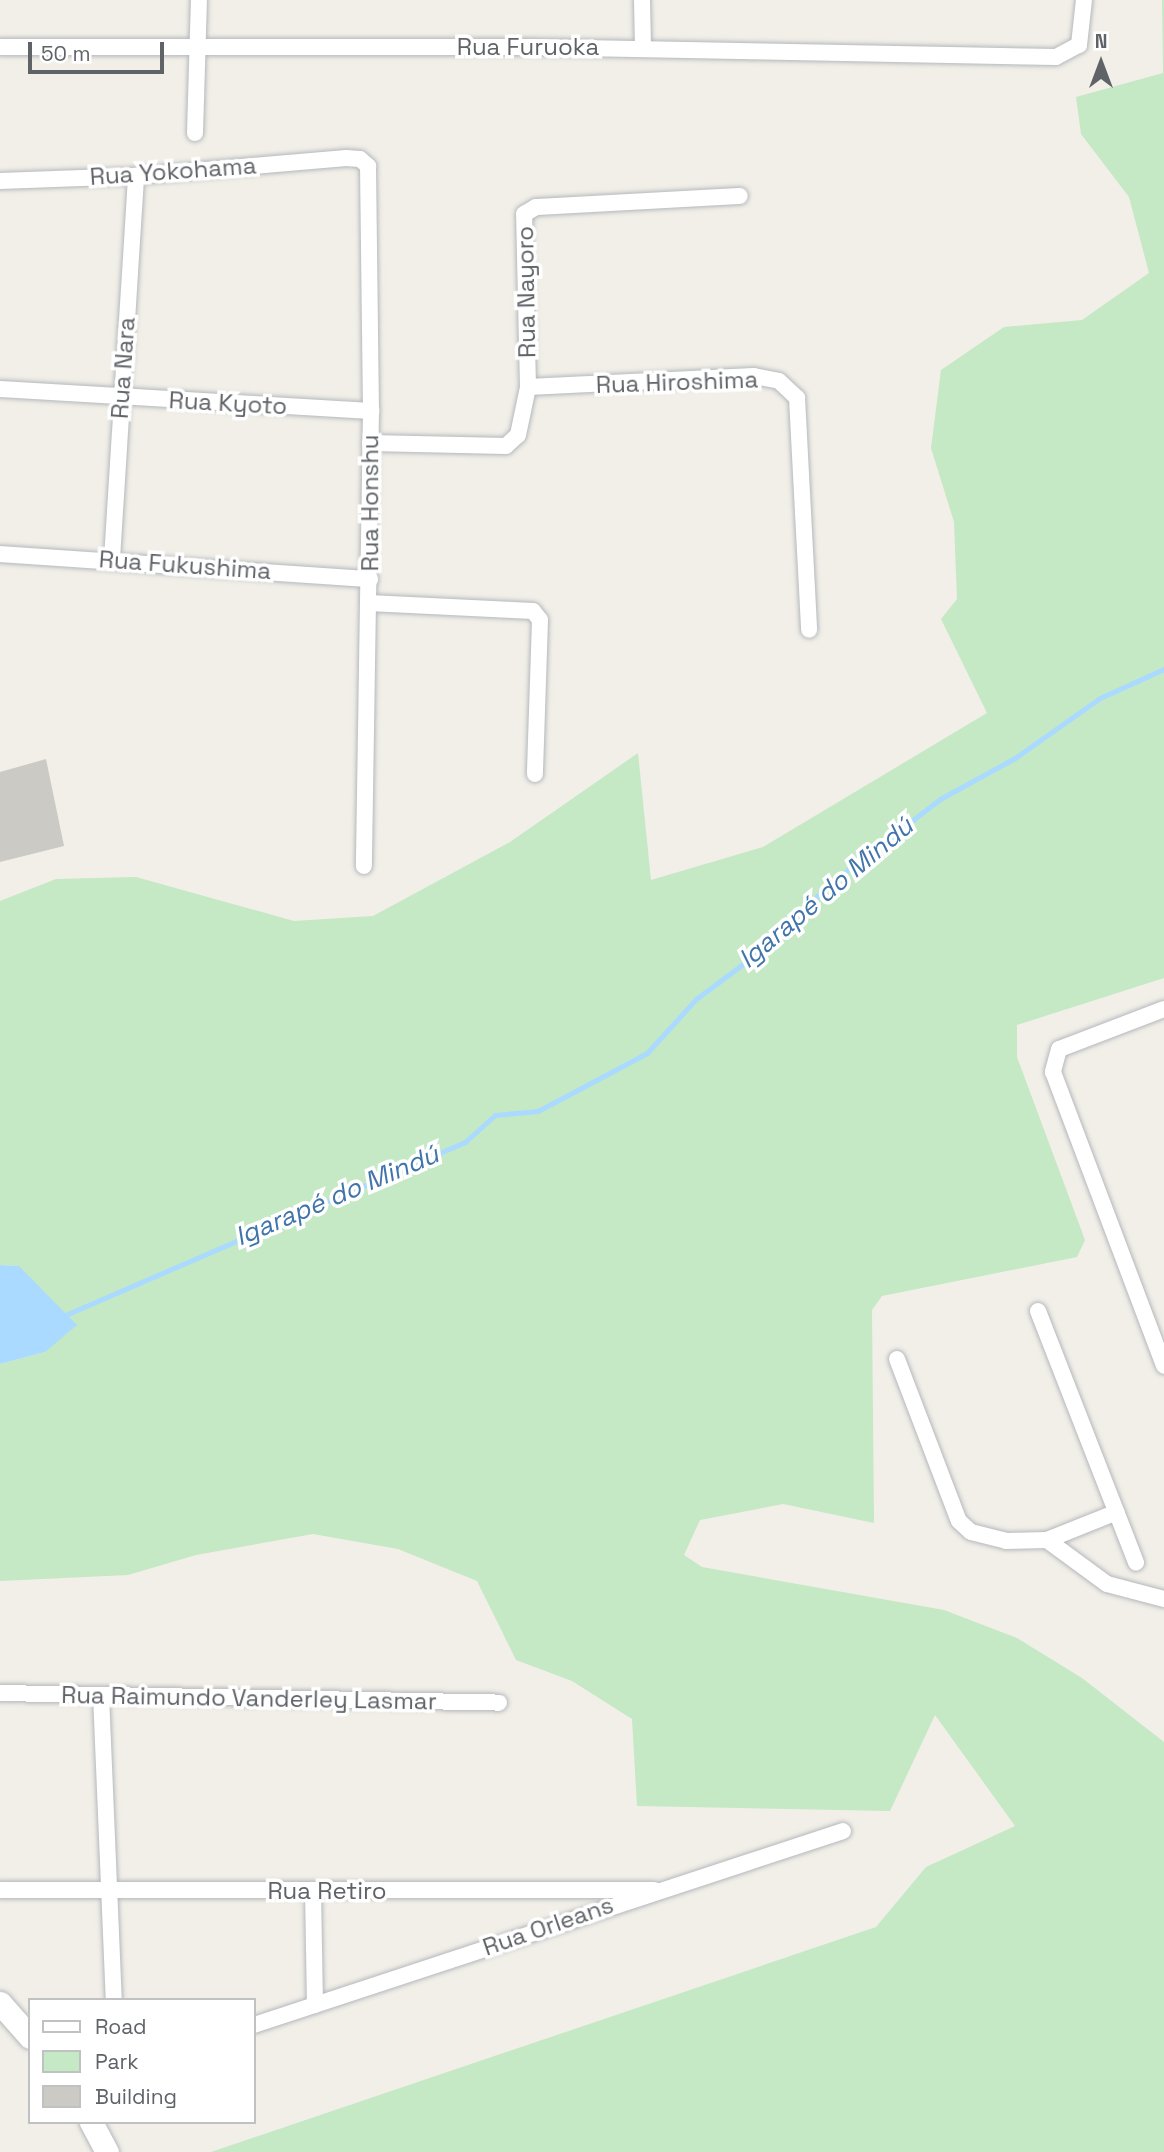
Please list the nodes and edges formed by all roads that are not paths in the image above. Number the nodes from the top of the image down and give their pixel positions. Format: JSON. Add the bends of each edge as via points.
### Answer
{"nodes":[{"id":1,"x":199,"y":0,"type":"edge"},
{"id":2,"x":642,"y":0,"type":"edge"},
{"id":3,"x":1084,"y":0,"type":"edge"},
{"id":4,"x":0,"y":47,"type":"edge"},
{"id":5,"x":199,"y":48,"type":"junction"},
{"id":6,"x":643,"y":48,"type":"junction"},
{"id":7,"x":195,"y":133,"type":"dead end"},
{"id":8,"x":346,"y":158,"type":"joint"},
{"id":9,"x":136,"y":176,"type":"junction"},
{"id":10,"x":0,"y":181,"type":"edge"},
{"id":11,"x":740,"y":197,"type":"dead end"},
{"id":12,"x":528,"y":387,"type":"junction"},
{"id":13,"x":0,"y":389,"type":"edge"},
{"id":14,"x":120,"y":398,"type":"junction"},
{"id":15,"x":371,"y":411,"type":"junction"},
{"id":16,"x":370,"y":443,"type":"junction"},
{"id":17,"x":0,"y":554,"type":"edge"},
{"id":18,"x":112,"y":559,"type":"junction"},
{"id":19,"x":370,"y":579,"type":"junction"},
{"id":20,"x":369,"y":603,"type":"junction"},
{"id":21,"x":809,"y":630,"type":"dead end"},
{"id":22,"x":535,"y":774,"type":"dead end"},
{"id":23,"x":364,"y":866,"type":"dead end"},
{"id":24,"x":1164,"y":1009,"type":"edge"},
{"id":25,"x":1038,"y":1311,"type":"dead end"},
{"id":26,"x":897,"y":1359,"type":"dead end"},
{"id":27,"x":1164,"y":1366,"type":"edge"},
{"id":28,"x":1118,"y":1512,"type":"junction"},
{"id":29,"x":1047,"y":1540,"type":"junction"},
{"id":30,"x":1136,"y":1563,"type":"dead end"},
{"id":31,"x":1164,"y":1599,"type":"edge"},
{"id":32,"x":0,"y":1693,"type":"edge"},
{"id":33,"x":101,"y":1695,"type":"junction"},
{"id":34,"x":499,"y":1703,"type":"dead end"},
{"id":35,"x":843,"y":1831,"type":"dead end"},
{"id":36,"x":0,"y":1890,"type":"edge"},
{"id":37,"x":654,"y":1890,"type":"junction"},
{"id":38,"x":109,"y":1891,"type":"junction"},
{"id":39,"x":313,"y":1891,"type":"junction"},
{"id":40,"x":114,"y":1998,"type":"edge"},
{"id":41,"x":0,"y":2003,"type":"edge"},
{"id":42,"x":315,"y":2005,"type":"junction"},
{"id":43,"x":256,"y":2024,"type":"edge"},
{"id":44,"x":28,"y":2035,"type":"edge"}],
"edges":[{"from":1,"to":5,"type":"street"},
{"from":2,"to":6,"type":"street"},
{"from":3,"to":6,"type":"street","name":"Rua Furuoka","via":[[1079,45],[1056,57]]},
{"from":4,"to":5,"type":"street","name":"Rua Furuoka"},
{"from":5,"to":6,"type":"street","name":"Rua Furuoka"},
{"from":5,"to":7,"type":"street"},
{"from":8,"to":9,"type":"street","name":"Rua Yokohama"},
{"from":8,"to":15,"type":"street","name":"Rua Honshu","via":[[360,159],[371,176]]},
{"from":9,"to":10,"type":"street","name":"Rua Yokohama"},
{"from":9,"to":14,"type":"street","name":"Rua Nara"},
{"from":11,"to":12,"type":"street","name":"Rua Nayoro","via":[[536,207],[524,214]]},
{"from":12,"to":16,"type":"street","name":"Rua Nayoro","via":[[518,435],[506,446]]},
{"from":12,"to":21,"type":"street","name":"Rua Hiroshima","via":[[754,376],[779,381],[797,398]]},
{"from":13,"to":14,"type":"street","name":"Rua Kyoto"},
{"from":14,"to":15,"type":"street","name":"Rua Kyoto"},
{"from":14,"to":18,"type":"street","name":"Rua Nara"},
{"from":15,"to":16,"type":"street","name":"Rua Honshu"},
{"from":16,"to":19,"type":"street","name":"Rua Honshu"},
{"from":17,"to":18,"type":"street","name":"Rua Fukushima"},
{"from":18,"to":19,"type":"street","name":"Rua Fukushima"},
{"from":19,"to":20,"type":"street","name":"Rua Honshu"},
{"from":20,"to":22,"type":"street","via":[[533,611],[540,620]]},
{"from":20,"to":23,"type":"street","name":"Rua Honshu"},
{"from":24,"to":27,"type":"street","via":[[1059,1049],[1053,1072]]},
{"from":25,"to":28,"type":"street"},
{"from":26,"to":29,"type":"street","via":[[959,1521],[971,1532],[1006,1541]]},
{"from":28,"to":29,"type":"street"},
{"from":28,"to":30,"type":"street"},
{"from":29,"to":31,"type":"street","via":[[1107,1584]]},
{"from":32,"to":33,"type":"street","name":"Rua Raimundo Vanderley Lasmar"},
{"from":33,"to":34,"type":"street","name":"Rua Raimundo Vanderley Lasmar"},
{"from":33,"to":38,"type":"street"},
{"from":35,"to":37,"type":"street","name":"Rua Orleans"},
{"from":36,"to":38,"type":"street","name":"Rua Retiro"},
{"from":37,"to":39,"type":"street","name":"Rua Retiro"},
{"from":37,"to":42,"type":"street","name":"Rua Orleans"},
{"from":38,"to":39,"type":"street","name":"Rua Retiro"},
{"from":38,"to":40,"type":"street"},
{"from":39,"to":42,"type":"street"},
{"from":41,"to":44,"type":"main road"},
{"from":42,"to":43,"type":"street","name":"Rua Orleans"}]}
